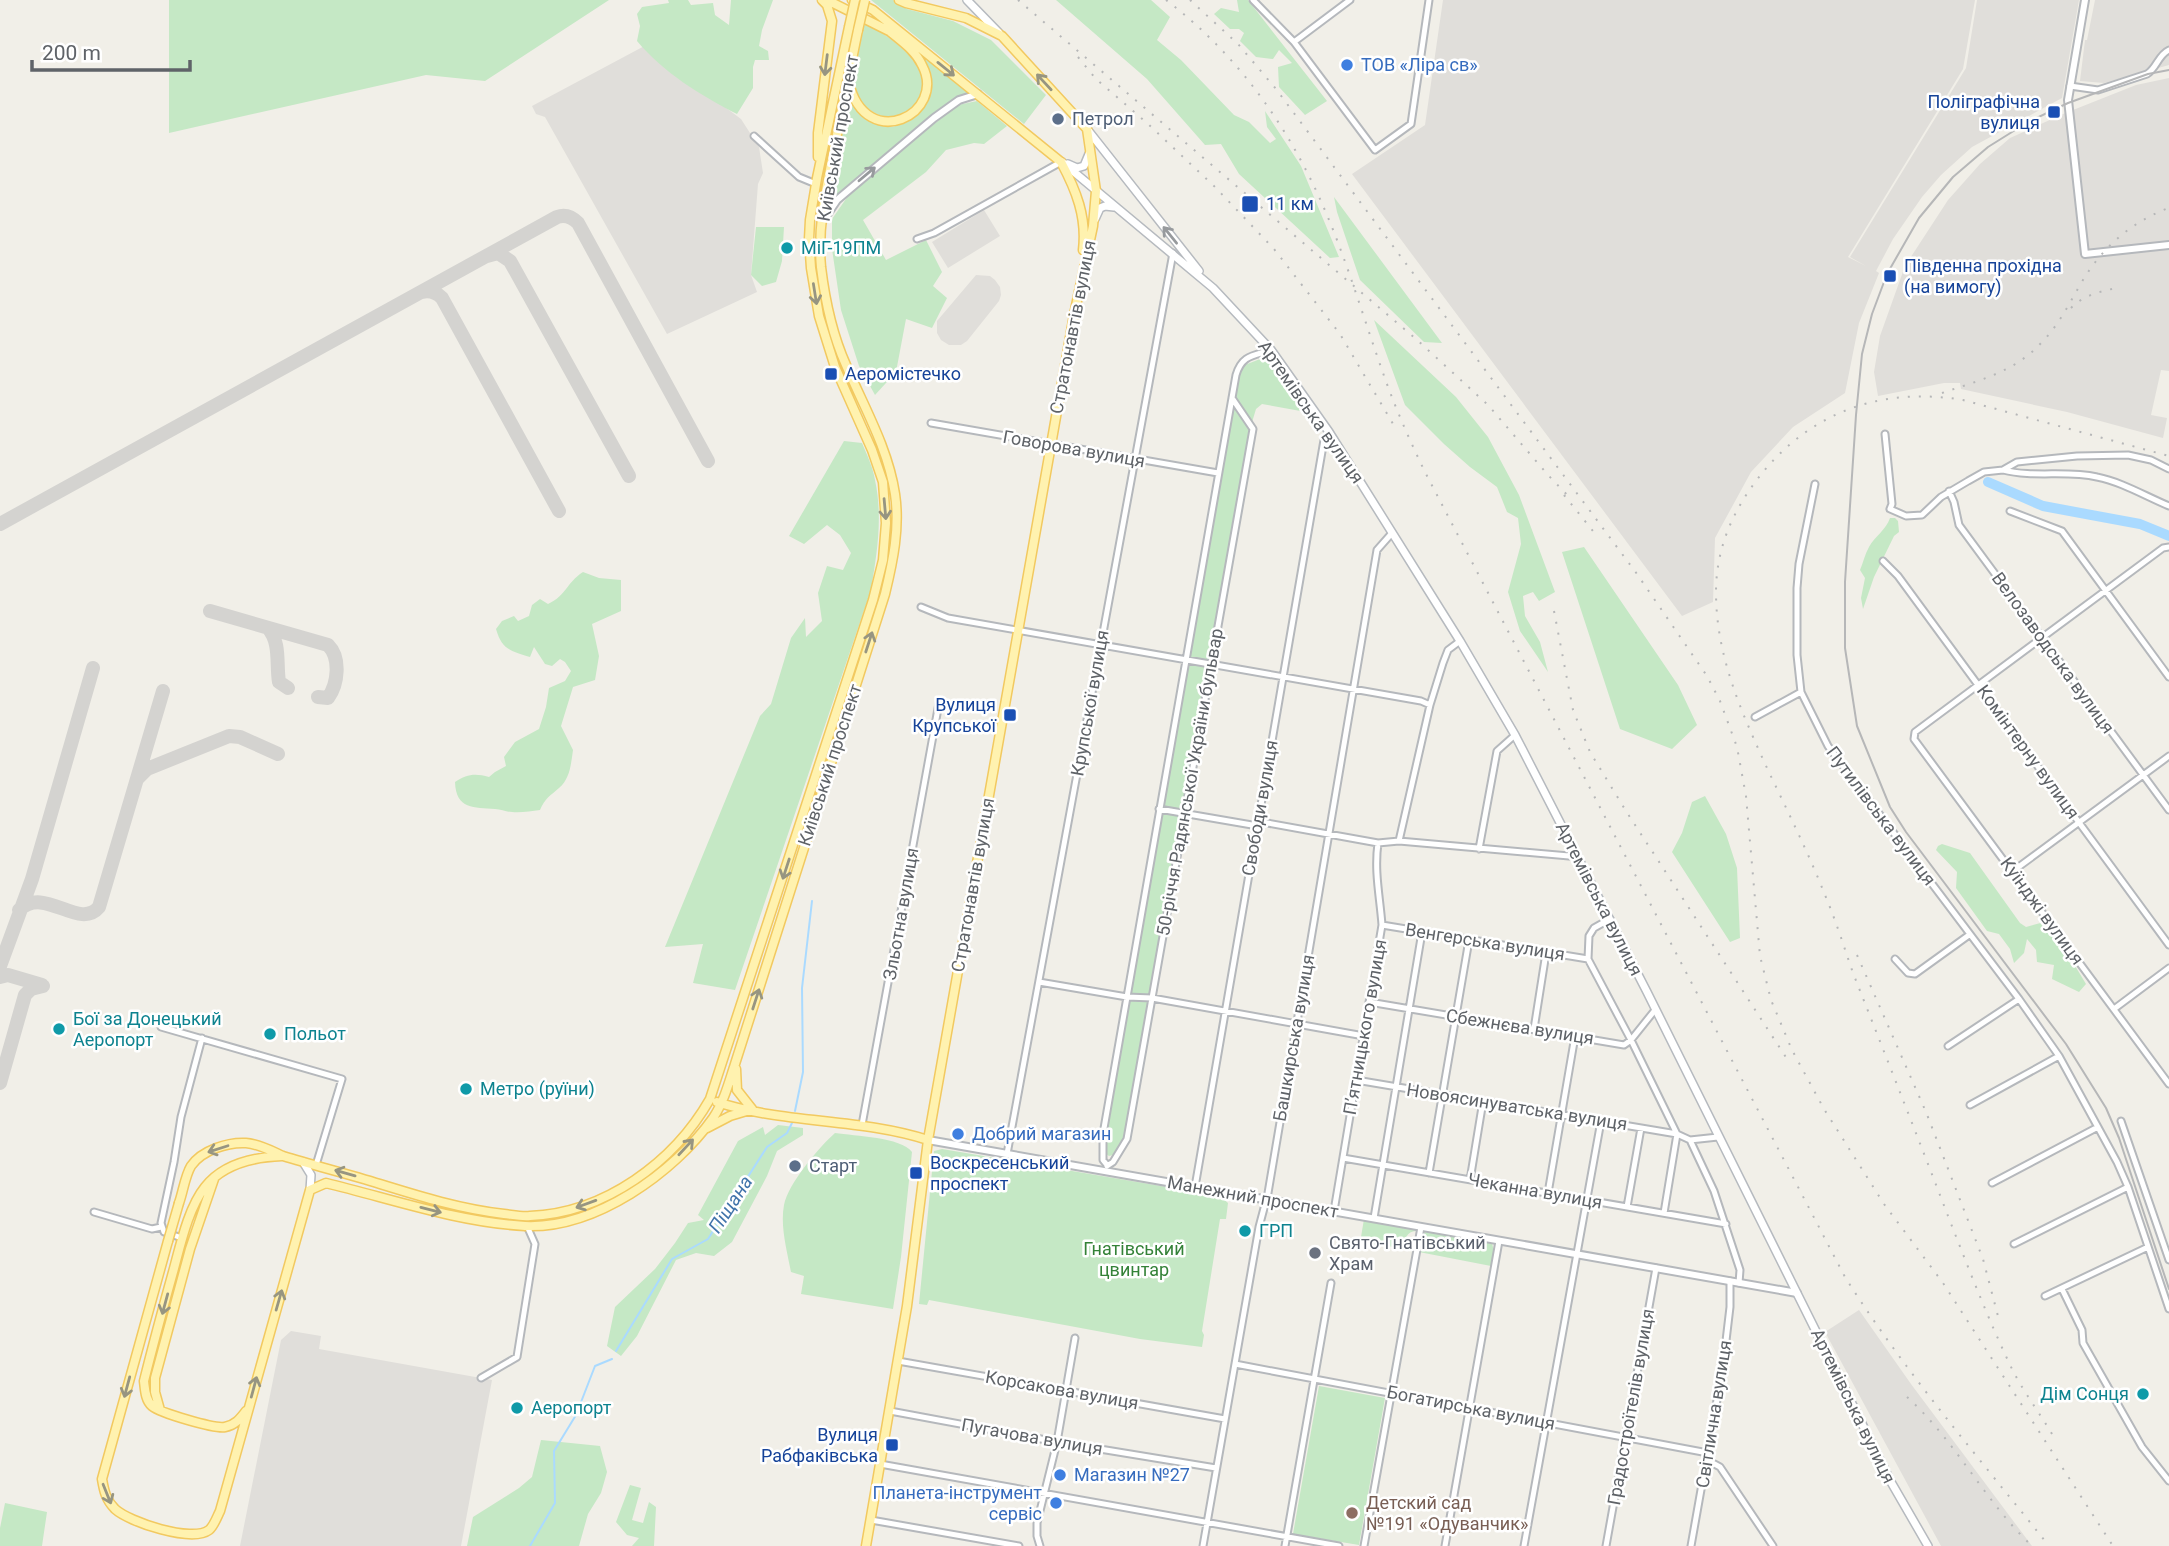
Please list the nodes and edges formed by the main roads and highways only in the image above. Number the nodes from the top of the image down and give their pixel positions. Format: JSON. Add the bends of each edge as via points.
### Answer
{"nodes":[{"id":1,"x":824,"y":0,"type":"edge"},
{"id":2,"x":854,"y":0,"type":"edge"},
{"id":3,"x":864,"y":0,"type":"edge"},
{"id":4,"x":899,"y":0,"type":"edge"},
{"id":5,"x":967,"y":0,"type":"edge"},
{"id":6,"x":853,"y":29,"type":"junction"},
{"id":7,"x":888,"y":30,"type":"junction"},
{"id":8,"x":1002,"y":36,"type":"junction"},
{"id":9,"x":922,"y":49,"type":"junction"},
{"id":10,"x":848,"y":80,"type":"junction"},
{"id":11,"x":1087,"y":129,"type":"junction"},
{"id":12,"x":1090,"y":152,"type":"junction"},
{"id":13,"x":1061,"y":162,"type":"junction"},
{"id":14,"x":817,"y":181,"type":"junction"},
{"id":15,"x":1096,"y":191,"type":"junction"},
{"id":16,"x":1116,"y":207,"type":"junction"},
{"id":17,"x":810,"y":220,"type":"junction"},
{"id":18,"x":821,"y":223,"type":"junction"},
{"id":19,"x":1093,"y":226,"type":"junction"},
{"id":20,"x":809,"y":239,"type":"junction"},
{"id":21,"x":820,"y":239,"type":"junction"},
{"id":22,"x":1213,"y":288,"type":"junction"},
{"id":23,"x":1074,"y":315,"type":"junction"},
{"id":24,"x":855,"y":386,"type":"junction"},
{"id":25,"x":845,"y":390,"type":"junction"},
{"id":26,"x":864,"y":404,"type":"junction"},
{"id":27,"x":855,"y":413,"type":"junction"},
{"id":28,"x":736,"y":1064,"type":"junction"},
{"id":29,"x":710,"y":1099,"type":"junction"},
{"id":30,"x":721,"y":1103,"type":"junction"},
{"id":31,"x":752,"y":1109,"type":"junction"},
{"id":32,"x":702,"y":1131,"type":"junction"},
{"id":33,"x":928,"y":1140,"type":"junction"},
{"id":34,"x":283,"y":1156,"type":"junction"},
{"id":35,"x":663,"y":1156,"type":"junction"},
{"id":36,"x":303,"y":1162,"type":"junction"},
{"id":37,"x":671,"y":1164,"type":"junction"},
{"id":38,"x":214,"y":1179,"type":"junction"},
{"id":39,"x":310,"y":1191,"type":"junction"},
{"id":40,"x":248,"y":1409,"type":"junction"},
{"id":41,"x":160,"y":1410,"type":"junction"},
{"id":42,"x":866,"y":1546,"type":"edge"},
{"id":43,"x":1928,"y":1546,"type":"edge"}],
"edges":[{"from":1,"to":7,"type":"main road"},
{"from":1,"to":14,"type":"main road","one_way":true,"via":[[832,21]]},
{"from":2,"to":6,"type":"main road","bridge":true},
{"from":2,"to":9,"type":"main road","name":"Артемівська вулиця"},
{"from":3,"to":6,"type":"main road","bridge":true},
{"from":4,"to":8,"type":"main road","via":[[966,18]]},
{"from":5,"to":8,"type":"main road","name":"Артемівська вулиця"},
{"from":6,"to":10,"type":"main road","name":"Київський проспект"},
{"from":6,"to":14,"type":"main road","name":"Київський проспект"},
{"from":7,"to":9,"type":"main road"},
{"from":7,"to":10,"type":"main road","via":[[922,64],[927,76],[921,104],[904,119],[884,122],[861,107]]},
{"from":11,"to":8,"type":"main road","name":"Артемівська вулиця","one_way":true},
{"from":9,"to":13,"type":"main road","name":"Артемівська вулиця","one_way":true},
{"from":10,"to":18,"type":"main road","name":"Київський проспект"},
{"from":11,"to":12,"type":"main road","name":"Стратонавтів вулиця"},
{"from":22,"to":11,"type":"main road","name":"Артемівська вулиця","one_way":true},
{"from":12,"to":13,"type":"main road","via":[[1084,166]]},
{"from":12,"to":15,"type":"main road","name":"Стратонавтів вулиця"},
{"from":13,"to":15,"type":"main road","name":"Артемівська вулиця"},
{"from":13,"to":23,"type":"main road","via":[[1076,189],[1085,237]]},
{"from":14,"to":17,"type":"main road","name":"Київський проспект"},
{"from":15,"to":16,"type":"main road","name":"Артемівська вулиця"},
{"from":15,"to":19,"type":"main road","name":"Стратонавтів вулиця"},
{"from":16,"to":19,"type":"main road","via":[[1100,208]]},
{"from":16,"to":22,"type":"main road","name":"Артемівська вулиця"},
{"from":17,"to":18,"type":"main road"},
{"from":17,"to":20,"type":"main road","name":"Київський проспект"},
{"from":18,"to":21,"type":"main road","name":"Київський проспект"},
{"from":19,"to":23,"type":"main road","name":"Стратонавтів вулиця"},
{"from":20,"to":21,"type":"main road","via":[[817,235]]},
{"from":20,"to":25,"type":"main road","name":"Київський проспект","one_way":true,"via":[[819,316]]},
{"from":21,"to":24,"type":"main road","name":"Київський проспект","via":[[829,315]]},
{"from":22,"to":43,"type":"main road","name":"Артемівська вулиця","via":[[1271,350],[1329,432],[1516,735],[1891,1482]]},
{"from":23,"to":33,"type":"main road","name":"Стратонавтів вулиця"},
{"from":24,"to":25,"type":"main road"},
{"from":24,"to":26,"type":"main road","name":"Київський проспект"},
{"from":25,"to":27,"type":"main road","name":"Київський проспект"},
{"from":26,"to":27,"type":"main road"},
{"from":28,"to":26,"type":"main road","name":"Київський проспект","one_way":true,"via":[[894,556],[893,484]]},
{"from":27,"to":29,"type":"main road","name":"Київський проспект","one_way":true,"via":[[883,482],[883,560]]},
{"from":28,"to":30,"type":"main road","name":"Київський проспект"},
{"from":28,"to":31,"type":"main road","via":[[737,1090]]},
{"from":29,"to":30,"type":"main road","name":"Манежний проспект"},
{"from":29,"to":35,"type":"main road","name":"Київський проспект","via":[[701,1116]]},
{"from":30,"to":31,"type":"main road","name":"Манежний проспект"},
{"from":30,"to":32,"type":"main road","name":"Київський проспект"},
{"from":31,"to":32,"type":"main road"},
{"from":31,"to":33,"type":"main road","name":"Манежний проспект"},
{"from":37,"to":32,"type":"main road","name":"Київський проспект","one_way":true},
{"from":33,"to":42,"type":"main road","name":"Стратонавтів вулиця","via":[[898,1361]]},
{"from":34,"to":36,"type":"main road","name":"Київський проспект"},
{"from":34,"to":38,"type":"main road","via":[[249,1160]]},
{"from":34,"to":40,"type":"main road","name":"Київський проспект","one_way":true,"bridge":true,"via":[[246,1143],[209,1151],[191,1167],[102,1479],[113,1508],[124,1517],[180,1534],[211,1529]]},
{"from":35,"to":36,"type":"main road","name":"Київський проспект","one_way":true,"via":[[643,1174],[584,1206],[529,1216],[470,1210]]},
{"from":35,"to":37,"type":"main road"},
{"from":36,"to":39,"type":"main road","via":[[310,1175]]},
{"from":39,"to":37,"type":"main road","name":"Київський проспект","one_way":true,"via":[[326,1183],[467,1219],[527,1226],[590,1214],[649,1182]]},
{"from":38,"to":41,"type":"main road","via":[[155,1378]]},
{"from":38,"to":41,"type":"main road","one_way":true,"via":[[195,1203],[144,1381],[146,1399]]},
{"from":40,"to":39,"type":"main road","name":"Київський проспект","one_way":true},
{"from":40,"to":41,"type":"main road","via":[[237,1422],[219,1427]]}]}
